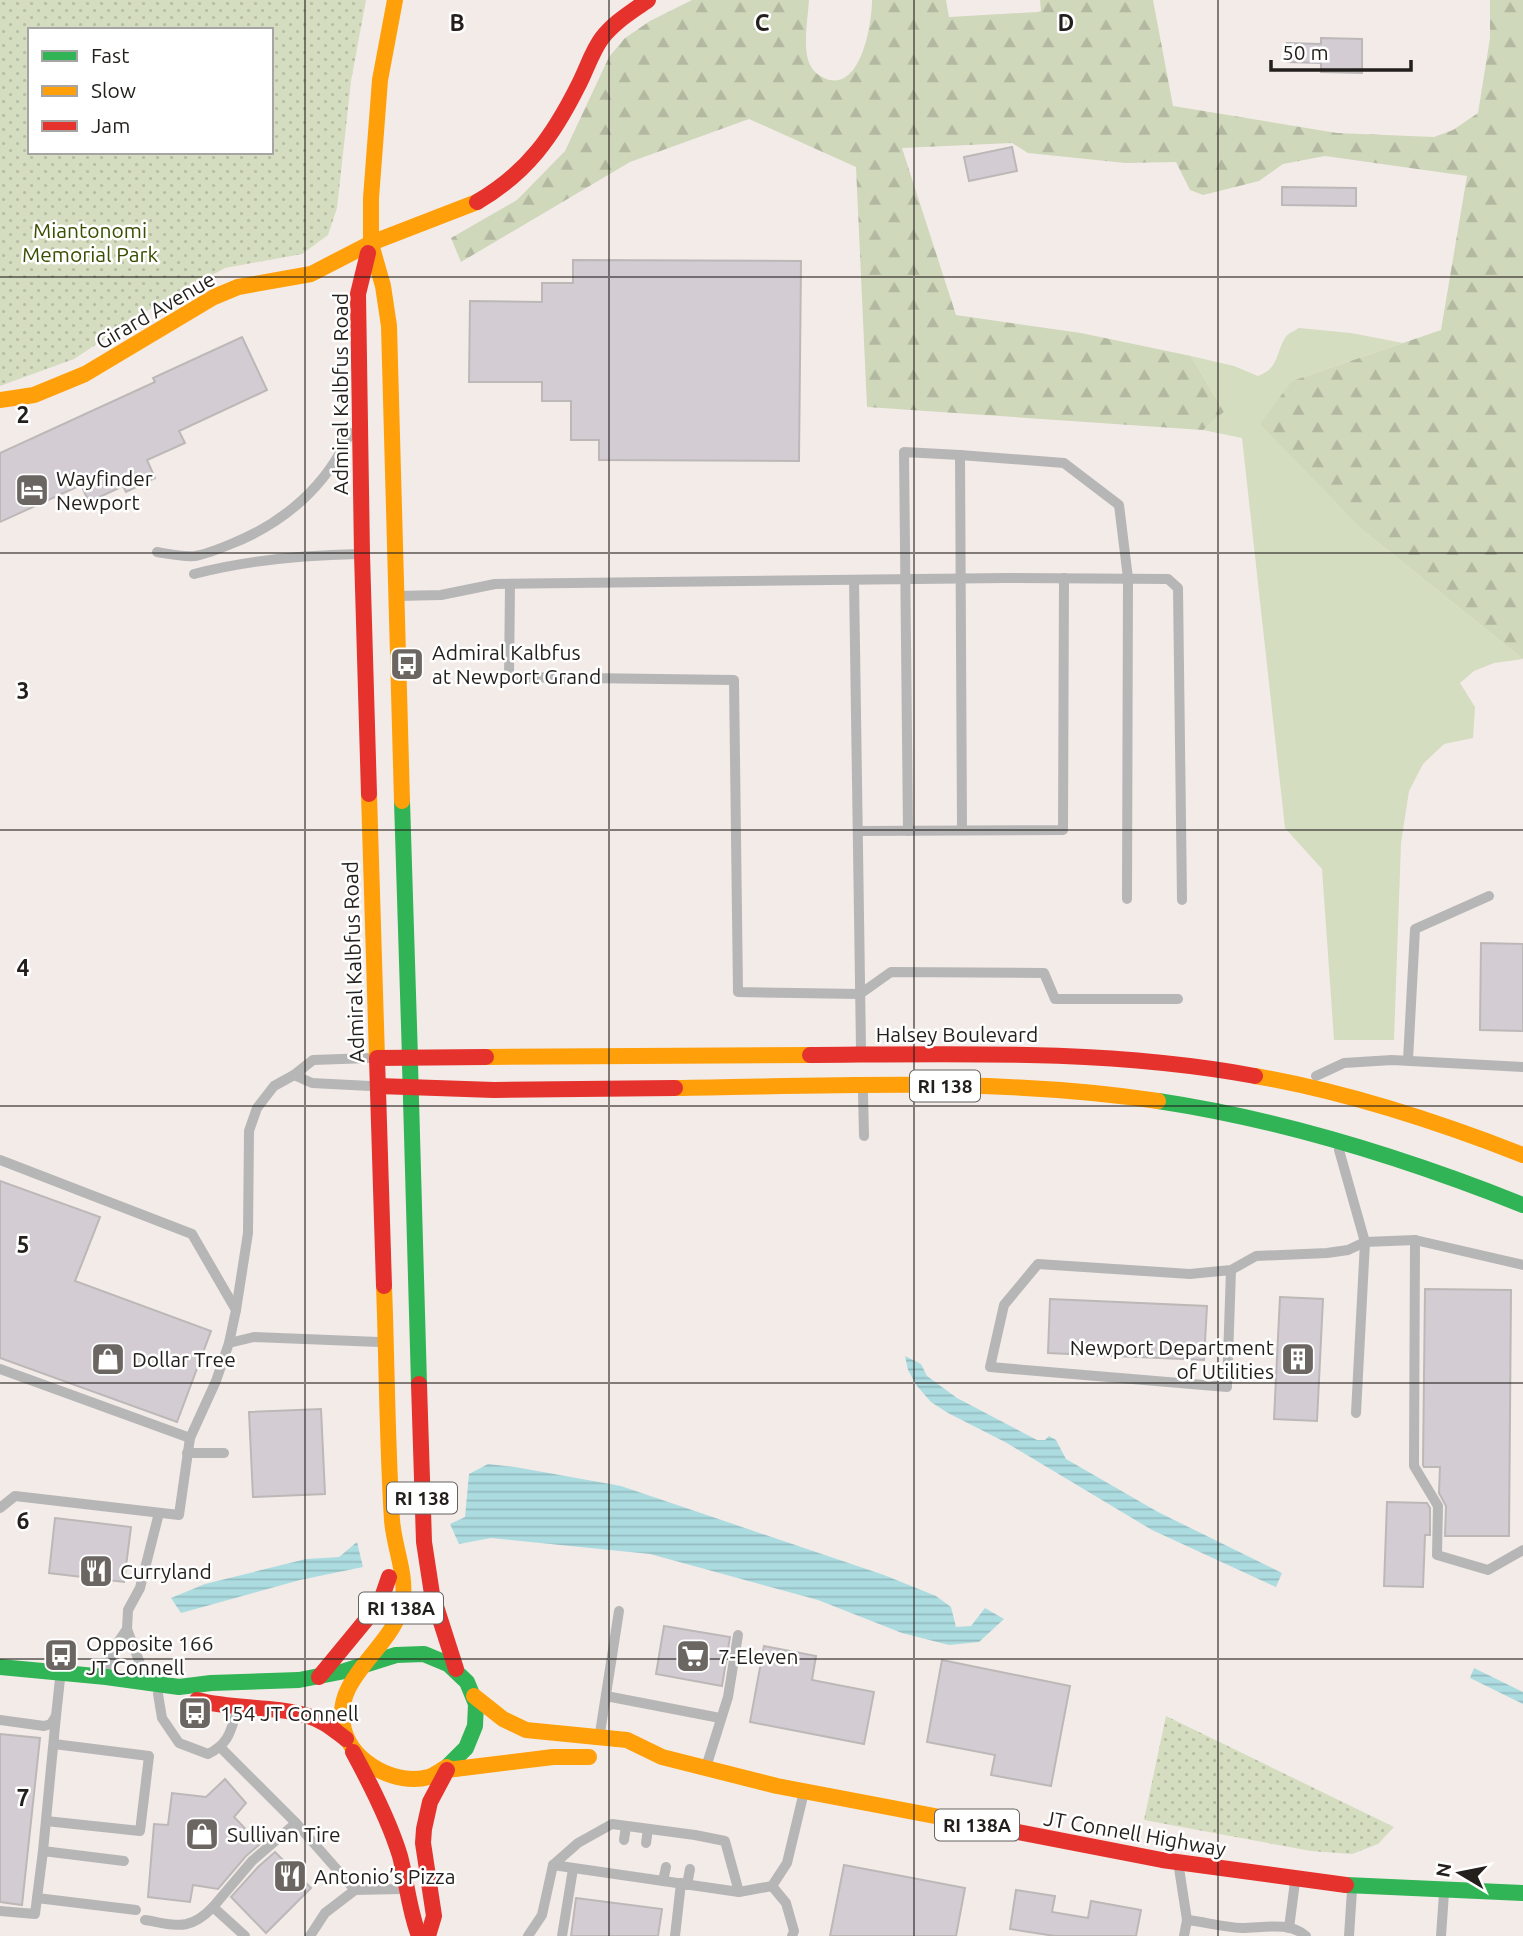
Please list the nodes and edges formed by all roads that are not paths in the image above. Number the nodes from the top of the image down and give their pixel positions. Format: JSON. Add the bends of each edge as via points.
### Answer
{"nodes":[{"id":1,"x":395,"y":0,"type":"edge"},
{"id":2,"x":648,"y":0,"type":"edge"},
{"id":3,"x":371,"y":243,"type":"junction"},
{"id":4,"x":0,"y":400,"type":"edge"},
{"id":5,"x":359,"y":411,"type":"junction"},
{"id":6,"x":960,"y":455,"type":"junction"},
{"id":7,"x":157,"y":552,"type":"dead end"},
{"id":8,"x":362,"y":554,"type":"junction"},
{"id":9,"x":194,"y":574,"type":"dead end"},
{"id":10,"x":1064,"y":578,"type":"junction"},
{"id":11,"x":1128,"y":578,"type":"junction"},
{"id":12,"x":905,"y":579,"type":"junction"},
{"id":13,"x":960,"y":579,"type":"junction"},
{"id":14,"x":854,"y":580,"type":"junction"},
{"id":15,"x":510,"y":584,"type":"junction"},
{"id":16,"x":379,"y":596,"type":"junction"},
{"id":17,"x":962,"y":830,"type":"junction"},
{"id":18,"x":858,"y":831,"type":"junction"},
{"id":19,"x":908,"y":831,"type":"junction"},
{"id":20,"x":1489,"y":896,"type":"dead end"},
{"id":21,"x":1127,"y":898,"type":"dead end"},
{"id":22,"x":1182,"y":900,"type":"dead end"},
{"id":23,"x":860,"y":993,"type":"junction"},
{"id":24,"x":1178,"y":999,"type":"dead end"},
{"id":25,"x":377,"y":1058,"type":"junction"},
{"id":26,"x":410,"y":1058,"type":"junction"},
{"id":27,"x":1408,"y":1060,"type":"junction"},
{"id":28,"x":1523,"y":1067,"type":"edge"},
{"id":29,"x":862,"y":1070,"type":"junction"},
{"id":30,"x":294,"y":1076,"type":"junction"},
{"id":31,"x":1302,"y":1083,"type":"junction"},
{"id":32,"x":378,"y":1086,"type":"junction"},
{"id":33,"x":411,"y":1088,"type":"junction"},
{"id":34,"x":864,"y":1136,"type":"dead end"},
{"id":35,"x":1335,"y":1138,"type":"junction"},
{"id":36,"x":1523,"y":1155,"type":"edge"},
{"id":37,"x":0,"y":1160,"type":"edge"},
{"id":38,"x":1523,"y":1205,"type":"edge"},
{"id":39,"x":1416,"y":1240,"type":"junction"},
{"id":40,"x":1365,"y":1242,"type":"junction"},
{"id":41,"x":1523,"y":1265,"type":"edge"},
{"id":42,"x":1231,"y":1270,"type":"junction"},
{"id":43,"x":236,"y":1310,"type":"junction"},
{"id":44,"x":385,"y":1342,"type":"junction"},
{"id":45,"x":229,"y":1343,"type":"junction"},
{"id":46,"x":0,"y":1369,"type":"edge"},
{"id":47,"x":1356,"y":1413,"type":"dead end"},
{"id":48,"x":190,"y":1437,"type":"junction"},
{"id":49,"x":187,"y":1453,"type":"junction"},
{"id":50,"x":224,"y":1453,"type":"dead end"},
{"id":51,"x":0,"y":1508,"type":"edge"},
{"id":52,"x":159,"y":1513,"type":"junction"},
{"id":53,"x":394,"y":1539,"type":"junction"},
{"id":54,"x":1523,"y":1550,"type":"edge"},
{"id":55,"x":619,"y":1611,"type":"dead end"},
{"id":56,"x":127,"y":1629,"type":"junction"},
{"id":57,"x":738,"y":1635,"type":"dead end"},
{"id":58,"x":362,"y":1666,"type":"junction"},
{"id":59,"x":0,"y":1667,"type":"edge"},
{"id":60,"x":456,"y":1669,"type":"junction"},
{"id":61,"x":61,"y":1673,"type":"junction"},
{"id":62,"x":103,"y":1677,"type":"junction"},
{"id":63,"x":319,"y":1677,"type":"junction"},
{"id":64,"x":152,"y":1684,"type":"junction"},
{"id":65,"x":173,"y":1687,"type":"junction"},
{"id":66,"x":474,"y":1696,"type":"junction"},
{"id":67,"x":606,"y":1696,"type":"junction"},
{"id":68,"x":238,"y":1709,"type":"junction"},
{"id":69,"x":56,"y":1716,"type":"junction"},
{"id":70,"x":720,"y":1718,"type":"junction"},
{"id":71,"x":0,"y":1720,"type":"edge"},
{"id":72,"x":599,"y":1736,"type":"junction"},
{"id":73,"x":346,"y":1738,"type":"junction"},
{"id":74,"x":54,"y":1744,"type":"junction"},
{"id":75,"x":220,"y":1748,"type":"junction"},
{"id":76,"x":662,"y":1757,"type":"junction"},
{"id":77,"x":606,"y":1760,"type":"dead end"},
{"id":78,"x":639,"y":1761,"type":"dead end"},
{"id":79,"x":706,"y":1768,"type":"junction"},
{"id":80,"x":447,"y":1770,"type":"junction"},
{"id":81,"x":804,"y":1792,"type":"junction"},
{"id":82,"x":46,"y":1821,"type":"junction"},
{"id":83,"x":296,"y":1823,"type":"junction"},
{"id":84,"x":626,"y":1826,"type":"junction"},
{"id":85,"x":648,"y":1829,"type":"junction"},
{"id":86,"x":671,"y":1832,"type":"junction"},
{"id":87,"x":695,"y":1835,"type":"junction"},
{"id":88,"x":624,"y":1840,"type":"dead end"},
{"id":89,"x":646,"y":1843,"type":"dead end"},
{"id":90,"x":669,"y":1845,"type":"dead end"},
{"id":91,"x":693,"y":1848,"type":"dead end"},
{"id":92,"x":43,"y":1851,"type":"junction"},
{"id":93,"x":124,"y":1861,"type":"dead end"},
{"id":94,"x":621,"y":1863,"type":"dead end"},
{"id":95,"x":1179,"y":1863,"type":"junction"},
{"id":96,"x":552,"y":1865,"type":"junction"},
{"id":97,"x":642,"y":1865,"type":"dead end"},
{"id":98,"x":666,"y":1867,"type":"dead end"},
{"id":99,"x":573,"y":1869,"type":"junction"},
{"id":100,"x":690,"y":1869,"type":"dead end"},
{"id":101,"x":619,"y":1875,"type":"junction"},
{"id":102,"x":640,"y":1878,"type":"junction"},
{"id":103,"x":1295,"y":1880,"type":"junction"},
{"id":104,"x":663,"y":1881,"type":"junction"},
{"id":105,"x":684,"y":1884,"type":"junction"},
{"id":106,"x":772,"y":1886,"type":"junction"},
{"id":107,"x":1353,"y":1886,"type":"junction"},
{"id":108,"x":407,"y":1889,"type":"junction"},
{"id":109,"x":355,"y":1891,"type":"junction"},
{"id":110,"x":1444,"y":1891,"type":"junction"},
{"id":111,"x":739,"y":1892,"type":"junction"},
{"id":112,"x":1523,"y":1893,"type":"edge"},
{"id":113,"x":37,"y":1898,"type":"junction"},
{"id":114,"x":213,"y":1907,"type":"junction"},
{"id":115,"x":136,"y":1910,"type":"dead end"},
{"id":116,"x":0,"y":1911,"type":"edge"},
{"id":117,"x":145,"y":1920,"type":"dead end"},
{"id":118,"x":1187,"y":1920,"type":"junction"},
{"id":119,"x":1289,"y":1928,"type":"junction"},
{"id":120,"x":245,"y":1936,"type":"edge"},
{"id":121,"x":310,"y":1936,"type":"edge"},
{"id":122,"x":419,"y":1936,"type":"edge"},
{"id":123,"x":428,"y":1936,"type":"edge"},
{"id":124,"x":528,"y":1936,"type":"edge"},
{"id":125,"x":562,"y":1936,"type":"edge"},
{"id":126,"x":675,"y":1936,"type":"edge"},
{"id":127,"x":792,"y":1936,"type":"edge"},
{"id":128,"x":1184,"y":1936,"type":"edge"},
{"id":129,"x":1306,"y":1936,"type":"edge"},
{"id":130,"x":1349,"y":1936,"type":"edge"},
{"id":131,"x":1441,"y":1936,"type":"edge"}],
"edges":[{"from":1,"to":3,"type":"main road","name":"Admiral Kalbfus Road","via":[[378,106]]},
{"from":2,"to":3,"type":"main road","name":"Girard Avenue","via":[[602,38],[561,121],[522,169],[468,207]]},
{"from":3,"to":4,"type":"main road","name":"Girard Avenue","via":[[311,274],[238,287],[214,297],[85,374],[34,395]]},
{"from":3,"to":5,"type":"main road","name":"Admiral Kalbfus Road","via":[[358,294]]},
{"from":3,"to":16,"type":"main road","name":"Admiral Kalbfus Road","via":[[389,326]]},
{"from":5,"to":7,"type":"lane","via":[[340,454],[310,495],[288,514],[207,553]]},
{"from":5,"to":8,"type":"main road","name":"Admiral Kalbfus Road"},
{"from":6,"to":11,"type":"lane","via":[[1064,463],[1119,505]]},
{"from":6,"to":12,"type":"lane","via":[[904,452]]},
{"from":6,"to":13,"type":"lane"},
{"from":8,"to":9,"type":"lane","via":[[268,560]]},
{"from":8,"to":16,"type":"main road","name":"Admiral Kalbfus Road"},
{"from":10,"to":11,"type":"lane"},
{"from":10,"to":13,"type":"lane"},
{"from":10,"to":17,"type":"lane","via":[[1063,830]]},
{"from":11,"to":21,"type":"lane"},
{"from":11,"to":22,"type":"lane","via":[[1168,579],[1178,588]]},
{"from":12,"to":13,"type":"lane"},
{"from":12,"to":14,"type":"lane"},
{"from":12,"to":19,"type":"lane"},
{"from":13,"to":17,"type":"lane"},
{"from":14,"to":15,"type":"lane"},
{"from":14,"to":18,"type":"lane"},
{"from":15,"to":16,"type":"lane","via":[[441,595]]},
{"from":15,"to":23,"type":"lane","via":[[509,677],[734,680],[738,992]]},
{"from":16,"to":25,"type":"main road","name":"Admiral Kalbfus Road"},
{"from":16,"to":26,"type":"main road","name":"Admiral Kalbfus Road"},
{"from":17,"to":19,"type":"lane"},
{"from":18,"to":19,"type":"lane"},
{"from":18,"to":23,"type":"lane"},
{"from":20,"to":27,"type":"lane","via":[[1415,929]]},
{"from":23,"to":24,"type":"lane","via":[[891,972],[1044,973],[1055,999]]},
{"from":23,"to":29,"type":"lane"},
{"from":25,"to":26,"type":"main road","name":"Halsey Boulevard","number":"RI 138"},
{"from":25,"to":30,"type":"lane","via":[[313,1059]]},
{"from":25,"to":32,"type":"main road","name":"Admiral Kalbfus Road","number":"RI 138"},
{"from":26,"to":29,"type":"main road","name":"Halsey Boulevard","number":"RI 138"},
{"from":26,"to":33,"type":"main road","name":"Admiral Kalbfus Road"},
{"from":27,"to":28,"type":"lane"},
{"from":27,"to":31,"type":"lane","via":[[1344,1063]]},
{"from":29,"to":31,"type":"main road","name":"Halsey Boulevard","number":"RI 138","via":[[1062,1054],[1200,1065]]},
{"from":29,"to":33,"type":"main road","name":"Halsey Boulevard","number":"RI 138","via":[[489,1090]]},
{"from":29,"to":34,"type":"lane"},
{"from":29,"to":35,"type":"main road","name":"Halsey Boulevard","number":"RI 138","via":[[1122,1096],[1236,1114]]},
{"from":30,"to":32,"type":"lane","via":[[313,1083]]},
{"from":30,"to":43,"type":"lane","via":[[265,1095],[249,1131],[250,1212]]},
{"from":31,"to":36,"type":"main road","name":"Halsey Boulevard","number":"RI 138","via":[[1401,1110]]},
{"from":32,"to":33,"type":"main road","name":"Halsey Boulevard"},
{"from":32,"to":44,"type":"main road","name":"Admiral Kalbfus Road","number":"RI 138"},
{"from":33,"to":60,"type":"main road","name":"Admiral Kalbfus Road","number":"RI 138","via":[[424,1542],[432,1594]]},
{"from":35,"to":38,"type":"main road","name":"Halsey Boulevard","number":"RI 138"},
{"from":35,"to":40,"type":"lane"},
{"from":37,"to":43,"type":"lane","via":[[192,1234]]},
{"from":39,"to":40,"type":"lane"},
{"from":39,"to":41,"type":"lane"},
{"from":39,"to":54,"type":"lane","via":[[1414,1466],[1438,1506],[1437,1555],[1488,1570]]},
{"from":40,"to":42,"type":"lane","via":[[1327,1253],[1256,1256]]},
{"from":40,"to":47,"type":"lane"},
{"from":42,"to":42,"type":"lane","via":[[1227,1387],[990,1367],[1004,1305],[1038,1264],[1189,1274]]},
{"from":43,"to":45,"type":"lane"},
{"from":44,"to":45,"type":"lane","via":[[254,1337]]},
{"from":44,"to":53,"type":"main road","name":"Admiral Kalbfus Road","number":"RI 138"},
{"from":45,"to":48,"type":"lane"},
{"from":46,"to":48,"type":"lane"},
{"from":48,"to":49,"type":"lane"},
{"from":49,"to":50,"type":"lane"},
{"from":49,"to":52,"type":"lane","via":[[179,1515]]},
{"from":51,"to":52,"type":"lane","via":[[15,1496]]},
{"from":52,"to":56,"type":"lane","via":[[139,1588],[128,1610]]},
{"from":53,"to":58,"type":"main road","name":"Admiral Kalbfus Road","number":"RI 138A","via":[[404,1577],[401,1606],[389,1636]]},
{"from":53,"to":63,"type":"main road","number":"RI 138","via":[[382,1600]]},
{"from":55,"to":67,"type":"lane"},
{"from":56,"to":62,"type":"lane"},
{"from":56,"to":64,"type":"lane"},
{"from":57,"to":70,"type":"lane"},
{"from":58,"to":60,"type":"main road","via":[[413,1652]]},
{"from":58,"to":63,"type":"main road"},
{"from":58,"to":73,"type":"main road","number":"RI 138A","via":[[342,1704]]},
{"from":59,"to":61,"type":"main road"},
{"from":60,"to":66,"type":"main road","number":"RI 138"},
{"from":61,"to":62,"type":"main road"},
{"from":61,"to":69,"type":"lane"},
{"from":62,"to":64,"type":"main road"},
{"from":63,"to":65,"type":"main road"},
{"from":64,"to":65,"type":"main road"},
{"from":64,"to":75,"type":"lane","via":[[162,1718],[179,1743],[208,1754]]},
{"from":65,"to":68,"type":"main road","via":[[208,1703]]},
{"from":66,"to":72,"type":"main road","name":"JT Connell Highway","number":"RI 138A","via":[[521,1729]]},
{"from":66,"to":80,"type":"main road","via":[[472,1737]]},
{"from":67,"to":70,"type":"lane"},
{"from":67,"to":72,"type":"lane"},
{"from":68,"to":73,"type":"main road","via":[[302,1712],[326,1721]]},
{"from":68,"to":75,"type":"lane","via":[[230,1735]]},
{"from":69,"to":71,"type":"lane","via":[[44,1726]]},
{"from":69,"to":74,"type":"lane"},
{"from":70,"to":79,"type":"lane"},
{"from":72,"to":76,"type":"main road","name":"JT Connell Highway","number":"RI 138A","via":[[634,1742]]},
{"from":73,"to":80,"type":"main road","via":[[373,1767],[396,1777],[424,1778]]},
{"from":73,"to":108,"type":"main road","via":[[388,1822]]},
{"from":74,"to":82,"type":"lane"},
{"from":74,"to":82,"type":"lane","via":[[149,1756],[140,1831]]},
{"from":75,"to":83,"type":"lane"},
{"from":76,"to":78,"type":"main road","name":"JT Connell Highway","number":"RI 138A"},
{"from":76,"to":79,"type":"main road","name":"JT Connell Highway","number":"RI 138A"},
{"from":77,"to":80,"type":"main road","via":[[545,1757]]},
{"from":79,"to":81,"type":"main road","name":"JT Connell Highway","number":"RI 138A"},
{"from":80,"to":123,"type":"main road","via":[[430,1802],[424,1829],[434,1916]]},
{"from":81,"to":95,"type":"main road","name":"JT Connell Highway","number":"RI 138A"},
{"from":81,"to":106,"type":"lane","via":[[787,1863]]},
{"from":82,"to":92,"type":"lane"},
{"from":83,"to":109,"type":"lane"},
{"from":83,"to":114,"type":"lane","via":[[252,1861]]},
{"from":84,"to":85,"type":"lane"},
{"from":84,"to":88,"type":"lane"},
{"from":84,"to":96,"type":"lane","via":[[612,1824]]},
{"from":85,"to":86,"type":"lane"},
{"from":85,"to":89,"type":"lane"},
{"from":86,"to":87,"type":"lane"},
{"from":86,"to":90,"type":"lane"},
{"from":87,"to":91,"type":"lane"},
{"from":87,"to":111,"type":"lane","via":[[725,1841]]},
{"from":92,"to":93,"type":"lane"},
{"from":92,"to":113,"type":"lane"},
{"from":94,"to":101,"type":"lane"},
{"from":95,"to":103,"type":"main road","name":"JT Connell Highway","number":"RI 138A"},
{"from":95,"to":118,"type":"lane"},
{"from":96,"to":99,"type":"lane"},
{"from":96,"to":124,"type":"lane","via":[[542,1915]]},
{"from":97,"to":102,"type":"lane"},
{"from":98,"to":104,"type":"lane"},
{"from":99,"to":101,"type":"lane"},
{"from":99,"to":125,"type":"lane"},
{"from":100,"to":105,"type":"lane"},
{"from":101,"to":102,"type":"lane"},
{"from":102,"to":104,"type":"lane"},
{"from":103,"to":107,"type":"main road","name":"JT Connell Highway","number":"RI 138A"},
{"from":103,"to":119,"type":"lane"},
{"from":104,"to":105,"type":"lane"},
{"from":105,"to":111,"type":"lane"},
{"from":105,"to":126,"type":"lane"},
{"from":106,"to":111,"type":"lane"},
{"from":106,"to":127,"type":"lane","via":[[786,1903]]},
{"from":107,"to":110,"type":"main road","name":"JT Connell Highway","number":"RI 138A"},
{"from":107,"to":130,"type":"lane"},
{"from":108,"to":109,"type":"lane"},
{"from":108,"to":122,"type":"main road"},
{"from":109,"to":121,"type":"lane","via":[[325,1913]]},
{"from":110,"to":112,"type":"main road","name":"JT Connell Highway","number":"RI 138A"},
{"from":110,"to":131,"type":"lane"},
{"from":113,"to":115,"type":"lane"},
{"from":113,"to":116,"type":"lane","via":[[35,1914]]},
{"from":114,"to":117,"type":"lane","via":[[200,1920],[179,1926]]},
{"from":114,"to":120,"type":"lane"},
{"from":118,"to":119,"type":"lane","via":[[1241,1928]]},
{"from":118,"to":128,"type":"lane"},
{"from":119,"to":129,"type":"lane"}]}
